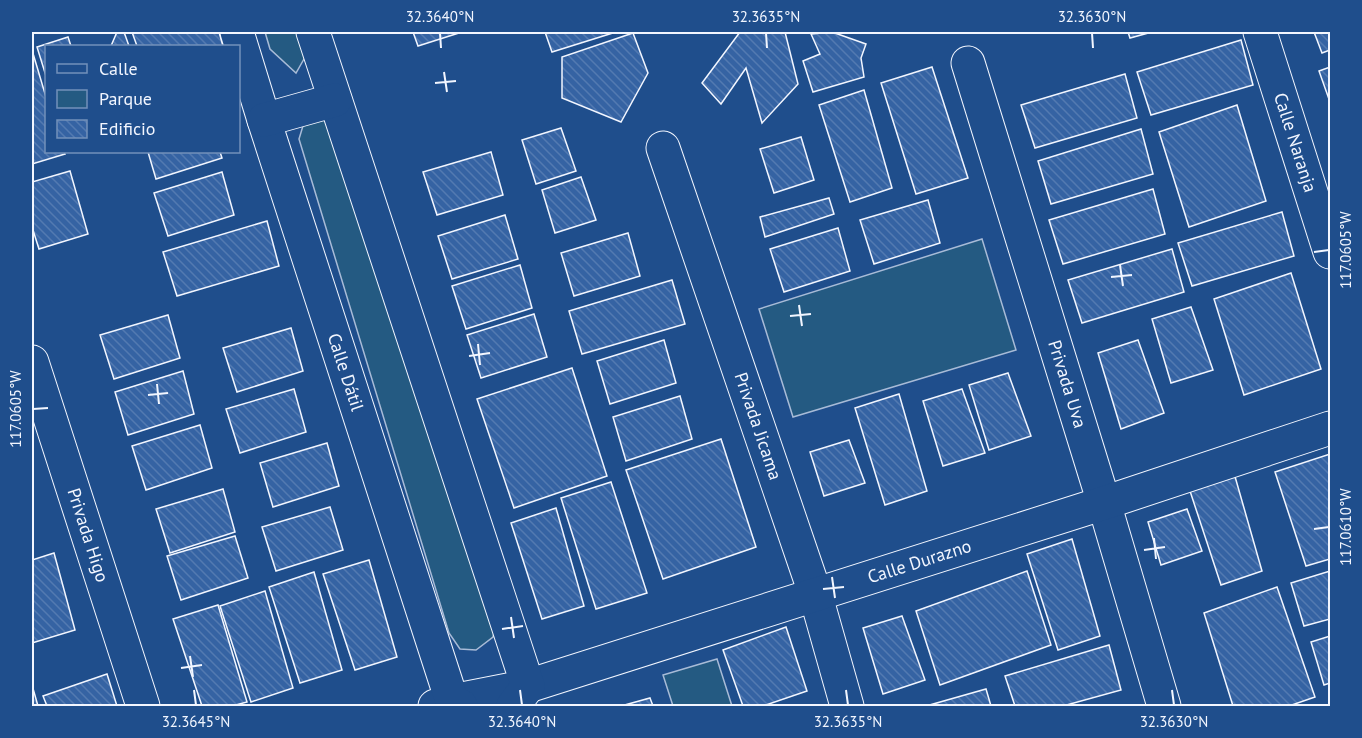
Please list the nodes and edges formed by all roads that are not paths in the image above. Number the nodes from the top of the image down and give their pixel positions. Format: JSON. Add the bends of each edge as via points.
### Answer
{"nodes":[{"id":1,"x":237,"y":32,"type":"edge"},
{"id":2,"x":313,"y":32,"type":"edge"},
{"id":3,"x":1260,"y":32,"type":"edge"},
{"id":4,"x":968,"y":63,"type":"dead end"},
{"id":5,"x":335,"y":100,"type":"junction"},
{"id":6,"x":264,"y":120,"type":"junction"},
{"id":7,"x":663,"y":148,"type":"dead end"},
{"id":8,"x":1330,"y":252,"type":"edge"},
{"id":9,"x":32,"y":362,"type":"edge"},
{"id":10,"x":1330,"y":428,"type":"edge"},
{"id":11,"x":1104,"y":503,"type":"junction"},
{"id":12,"x":815,"y":593,"type":"junction"},
{"id":13,"x":520,"y":696,"type":"edge"},
{"id":14,"x":449,"y":705,"type":"edge"},
{"id":15,"x":144,"y":706,"type":"edge"},
{"id":16,"x":847,"y":706,"type":"edge"},
{"id":17,"x":1164,"y":706,"type":"edge"}],
"edges":[{"from":1,"to":6,"type":"street","name":"Calle Dátil"},
{"from":2,"to":5,"type":"street"},
{"from":3,"to":8,"type":"street","name":"Calle Naranja"},
{"from":4,"to":11,"type":"street","name":"Privada Uva"},
{"from":5,"to":6,"type":"street"},
{"from":5,"to":13,"type":"street"},
{"from":6,"to":14,"type":"street","name":"Calle Dátil"},
{"from":7,"to":12,"type":"street","name":"Privada Jicama"},
{"from":9,"to":15,"type":"street","name":"Privada Higo"},
{"from":10,"to":11,"type":"street","name":"Calle Durazno"},
{"from":11,"to":12,"type":"street","name":"Calle Durazno"},
{"from":11,"to":17,"type":"street","name":"Privada Uva"},
{"from":12,"to":13,"type":"street","name":"Calle Durazno"},
{"from":12,"to":16,"type":"street","name":"Privada Jicama"},
{"from":13,"to":14,"type":"street","name":"Calle Durazno"}]}
